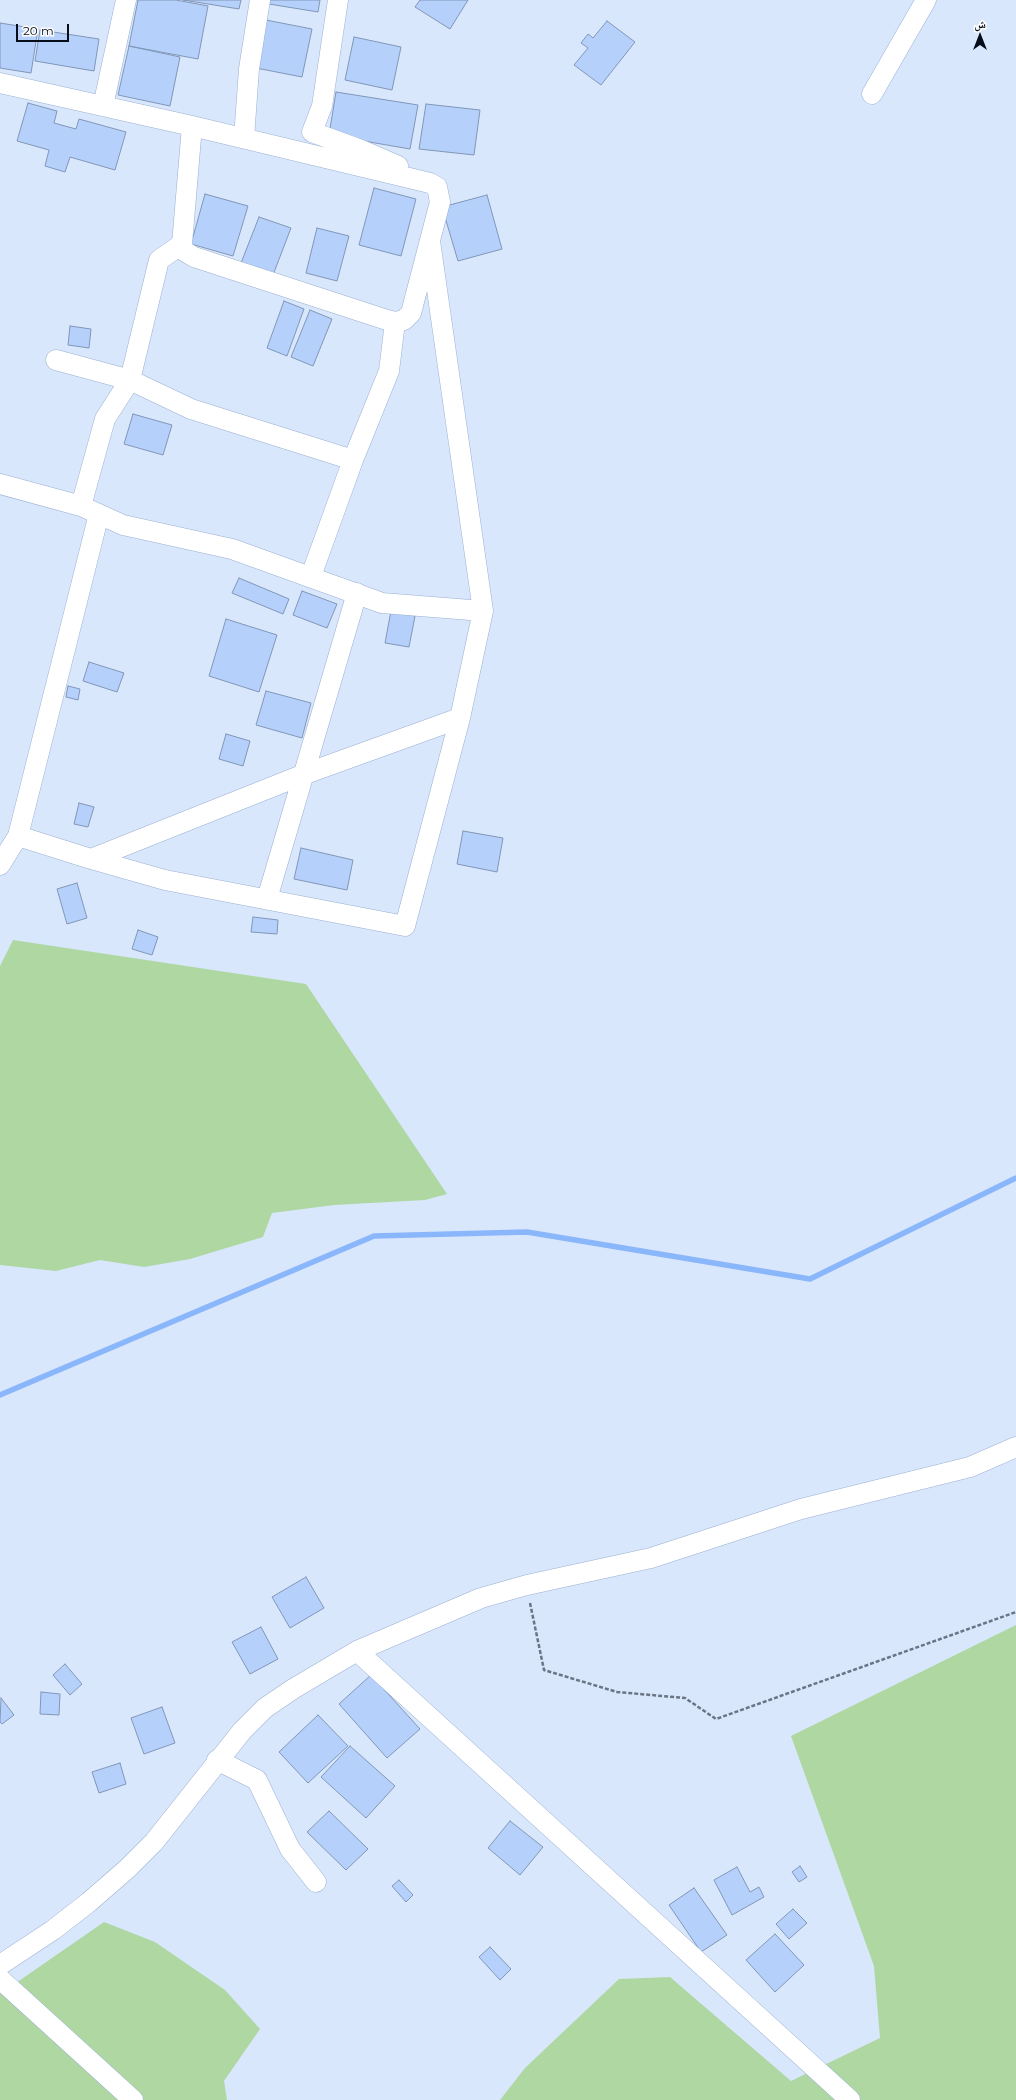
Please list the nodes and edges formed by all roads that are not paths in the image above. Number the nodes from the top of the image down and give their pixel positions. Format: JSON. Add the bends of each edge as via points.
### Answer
{"nodes":[{"id":1,"x":126,"y":0,"type":"edge"},
{"id":2,"x":260,"y":0,"type":"edge"},
{"id":3,"x":338,"y":0,"type":"edge"},
{"id":4,"x":926,"y":0,"type":"edge"},
{"id":5,"x":0,"y":83,"type":"edge"},
{"id":6,"x":872,"y":94,"type":"dead end"},
{"id":7,"x":103,"y":106,"type":"junction"},
{"id":8,"x":192,"y":126,"type":"junction"},
{"id":9,"x":244,"y":138,"type":"junction"},
{"id":10,"x":423,"y":181,"type":"junction"},
{"id":11,"x":430,"y":241,"type":"junction"},
{"id":12,"x":182,"y":244,"type":"junction"},
{"id":13,"x":395,"y":322,"type":"junction"},
{"id":14,"x":56,"y":360,"type":"dead end"},
{"id":15,"x":130,"y":380,"type":"junction"},
{"id":16,"x":353,"y":460,"type":"junction"},
{"id":17,"x":0,"y":484,"type":"edge"},
{"id":18,"x":90,"y":510,"type":"junction"},
{"id":19,"x":311,"y":576,"type":"junction"},
{"id":20,"x":357,"y":593,"type":"junction"},
{"id":21,"x":483,"y":610,"type":"junction"},
{"id":22,"x":460,"y":718,"type":"junction"},
{"id":23,"x":302,"y":775,"type":"junction"},
{"id":24,"x":18,"y":836,"type":"junction"},
{"id":25,"x":91,"y":858,"type":"junction"},
{"id":26,"x":0,"y":865,"type":"edge"},
{"id":27,"x":267,"y":900,"type":"junction"},
{"id":28,"x":1016,"y":1447,"type":"edge"},
{"id":29,"x":357,"y":1652,"type":"junction"},
{"id":30,"x":217,"y":1760,"type":"junction"},
{"id":31,"x":316,"y":1882,"type":"dead end"},
{"id":32,"x":0,"y":1965,"type":"edge"},
{"id":33,"x":0,"y":1979,"type":"edge"},
{"id":34,"x":133,"y":2100,"type":"edge"},
{"id":35,"x":850,"y":2100,"type":"edge"}],
"edges":[{"from":1,"to":7,"type":"street"},
{"from":2,"to":9,"type":"street","via":[[249,69]]},
{"from":3,"to":10,"type":"street","via":[[322,106],[312,132],[361,150]]},
{"from":4,"to":6,"type":"street"},
{"from":5,"to":7,"type":"street"},
{"from":7,"to":8,"type":"street"},
{"from":8,"to":9,"type":"street"},
{"from":8,"to":12,"type":"street"},
{"from":9,"to":10,"type":"street"},
{"from":10,"to":11,"type":"street","via":[[437,187],[440,202]]},
{"from":11,"to":13,"type":"street","via":[[411,313],[404,320]]},
{"from":11,"to":21,"type":"street"},
{"from":12,"to":13,"type":"street","via":[[184,251],[194,257]]},
{"from":12,"to":15,"type":"street","via":[[159,260]]},
{"from":13,"to":16,"type":"street","via":[[389,371]]},
{"from":14,"to":15,"type":"street"},
{"from":15,"to":16,"type":"street","via":[[191,408]]},
{"from":15,"to":18,"type":"street","via":[[105,420]]},
{"from":16,"to":19,"type":"street"},
{"from":17,"to":18,"type":"street"},
{"from":18,"to":19,"type":"street","via":[[123,525],[232,549]]},
{"from":18,"to":24,"type":"street"},
{"from":19,"to":20,"type":"street"},
{"from":20,"to":21,"type":"street","via":[[382,602]]},
{"from":20,"to":23,"type":"street"},
{"from":21,"to":22,"type":"street"},
{"from":22,"to":23,"type":"street"},
{"from":22,"to":27,"type":"street","via":[[405,926]]},
{"from":23,"to":25,"type":"street"},
{"from":23,"to":27,"type":"street"},
{"from":24,"to":25,"type":"street"},
{"from":24,"to":26,"type":"street"},
{"from":25,"to":27,"type":"street","via":[[165,880]]},
{"from":28,"to":29,"type":"street","via":[[970,1467],[802,1509],[651,1558],[526,1585],[481,1598]]},
{"from":29,"to":30,"type":"street","via":[[265,1708]]},
{"from":29,"to":35,"type":"street"},
{"from":30,"to":31,"type":"street","via":[[257,1780],[290,1849]]},
{"from":30,"to":32,"type":"street","via":[[154,1842],[127,1869],[53,1930]]},
{"from":33,"to":34,"type":"street"}]}
